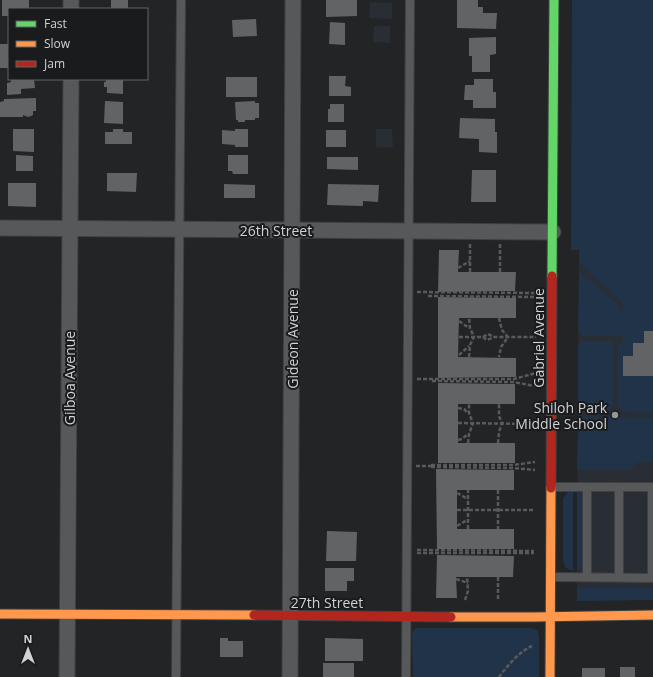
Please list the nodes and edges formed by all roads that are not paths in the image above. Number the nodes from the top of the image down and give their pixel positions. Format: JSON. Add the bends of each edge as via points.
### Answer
{"nodes":[{"id":1,"x":182,"y":0,"type":"edge"},
{"id":2,"x":293,"y":0,"type":"edge"},
{"id":3,"x":410,"y":0,"type":"edge"},
{"id":4,"x":554,"y":0,"type":"edge"},
{"id":5,"x":71,"y":80,"type":"edge"},
{"id":6,"x":0,"y":228,"type":"edge"},
{"id":7,"x":70,"y":228,"type":"junction"},
{"id":8,"x":180,"y":229,"type":"junction"},
{"id":9,"x":292,"y":230,"type":"junction"},
{"id":10,"x":408,"y":231,"type":"junction"},
{"id":11,"x":553,"y":232,"type":"junction"},
{"id":12,"x":551,"y":487,"type":"junction"},
{"id":13,"x":587,"y":487,"type":"junction"},
{"id":14,"x":619,"y":487,"type":"junction"},
{"id":15,"x":652,"y":487,"type":"edge"},
{"id":16,"x":550,"y":577,"type":"junction"},
{"id":17,"x":587,"y":578,"type":"junction"},
{"id":18,"x":619,"y":578,"type":"junction"},
{"id":19,"x":652,"y":578,"type":"edge"},
{"id":20,"x":0,"y":614,"type":"edge"},
{"id":21,"x":67,"y":614,"type":"junction"},
{"id":22,"x":177,"y":615,"type":"junction"},
{"id":23,"x":653,"y":615,"type":"edge"},
{"id":24,"x":290,"y":616,"type":"junction"},
{"id":25,"x":406,"y":617,"type":"junction"},
{"id":26,"x":550,"y":617,"type":"junction"},
{"id":27,"x":67,"y":677,"type":"edge"},
{"id":28,"x":176,"y":677,"type":"edge"},
{"id":29,"x":290,"y":677,"type":"edge"},
{"id":30,"x":406,"y":677,"type":"edge"},
{"id":31,"x":550,"y":677,"type":"edge"}],
"edges":[{"from":1,"to":8,"type":"lane"},
{"from":2,"to":9,"type":"street","name":"Gideon Avenue"},
{"from":3,"to":10,"type":"lane"},
{"from":4,"to":11,"type":"street","name":"Gabriel Avenue"},
{"from":5,"to":7,"type":"street","name":"Gilboa Avenue"},
{"from":6,"to":7,"type":"street","name":"26th Street"},
{"from":7,"to":8,"type":"street","name":"26th Street"},
{"from":7,"to":21,"type":"street","name":"Gilboa Avenue"},
{"from":8,"to":9,"type":"street","name":"26th Street"},
{"from":8,"to":22,"type":"lane"},
{"from":9,"to":10,"type":"street","name":"26th Street"},
{"from":9,"to":24,"type":"street","name":"Gideon Avenue"},
{"from":10,"to":11,"type":"street","name":"26th Street"},
{"from":10,"to":25,"type":"lane"},
{"from":11,"to":12,"type":"street","name":"Gabriel Avenue"},
{"from":12,"to":13,"type":"lane"},
{"from":12,"to":16,"type":"street","name":"Gabriel Avenue"},
{"from":13,"to":14,"type":"lane"},
{"from":13,"to":17,"type":"lane"},
{"from":14,"to":15,"type":"lane"},
{"from":14,"to":18,"type":"lane"},
{"from":15,"to":19,"type":"lane"},
{"from":16,"to":17,"type":"lane"},
{"from":16,"to":26,"type":"street","name":"Gabriel Avenue"},
{"from":17,"to":18,"type":"lane"},
{"from":18,"to":19,"type":"lane"},
{"from":20,"to":21,"type":"street","name":"27th Street"},
{"from":21,"to":22,"type":"street","name":"27th Street"},
{"from":21,"to":27,"type":"street","name":"Gilboa Avenue"},
{"from":22,"to":24,"type":"street","name":"27th Street"},
{"from":22,"to":28,"type":"lane"},
{"from":23,"to":26,"type":"street","name":"27th Street"},
{"from":24,"to":25,"type":"street","name":"27th Street"},
{"from":24,"to":29,"type":"street","name":"Gideon Avenue"},
{"from":25,"to":26,"type":"street","name":"27th Street"},
{"from":25,"to":30,"type":"lane"},
{"from":26,"to":31,"type":"street","name":"Gabriel Avenue"}]}
